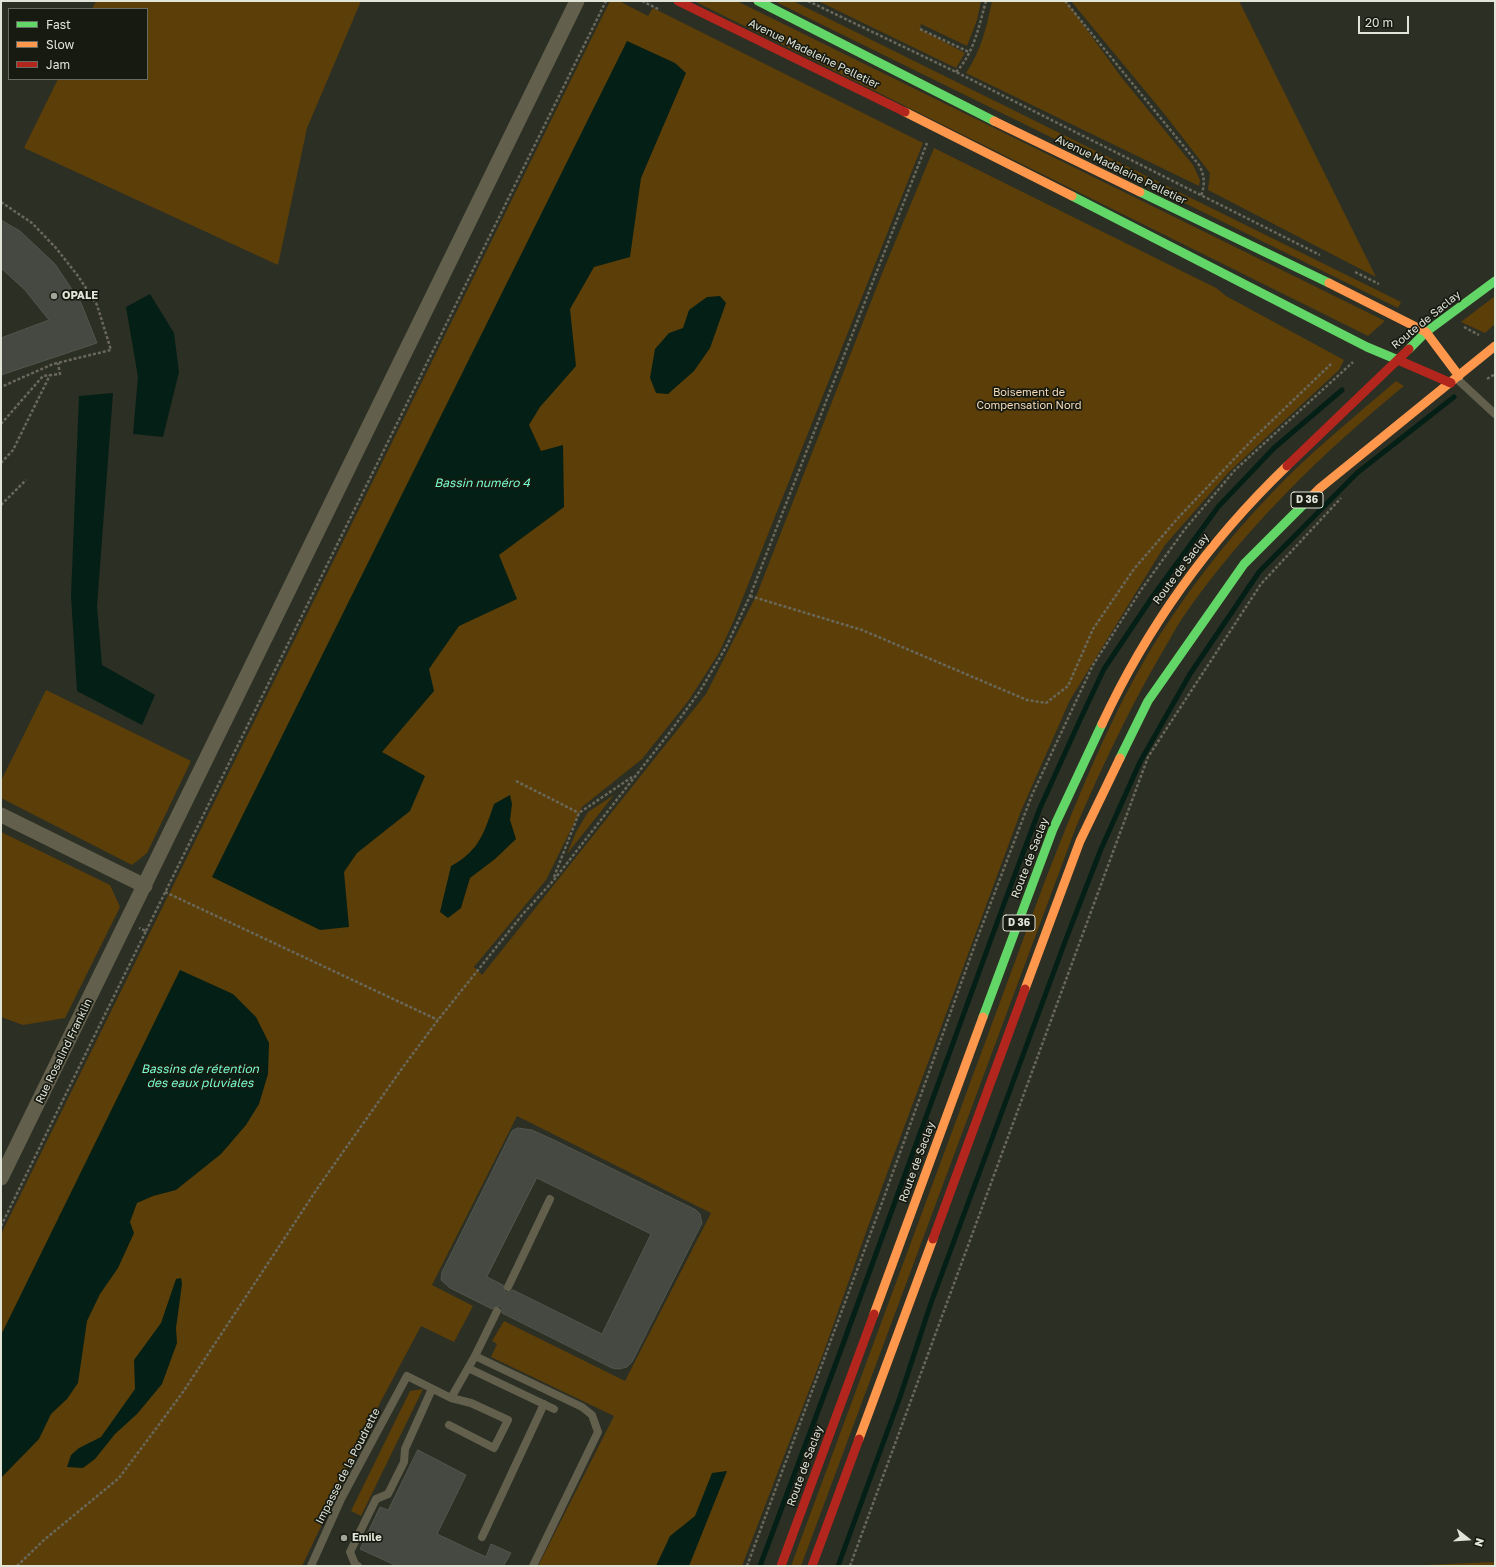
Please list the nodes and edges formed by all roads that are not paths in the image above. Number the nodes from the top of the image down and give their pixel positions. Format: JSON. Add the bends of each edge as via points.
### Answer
{"nodes":[{"id":1,"x":577,"y":1,"type":"edge"},
{"id":2,"x":678,"y":1,"type":"edge"},
{"id":3,"x":758,"y":1,"type":"edge"},
{"id":4,"x":1495,"y":281,"type":"edge"},
{"id":5,"x":1426,"y":332,"type":"junction"},
{"id":6,"x":1495,"y":346,"type":"edge"},
{"id":7,"x":1395,"y":361,"type":"junction"},
{"id":8,"x":1455,"y":379,"type":"junction"},
{"id":9,"x":1495,"y":414,"type":"edge"},
{"id":10,"x":1,"y":814,"type":"edge"},
{"id":11,"x":145,"y":886,"type":"junction"},
{"id":12,"x":1,"y":1178,"type":"edge"},
{"id":13,"x":550,"y":1199,"type":"dead end"},
{"id":14,"x":508,"y":1287,"type":"dead end"},
{"id":15,"x":497,"y":1311,"type":"dead end"},
{"id":16,"x":475,"y":1356,"type":"junction"},
{"id":17,"x":468,"y":1368,"type":"junction"},
{"id":18,"x":432,"y":1389,"type":"junction"},
{"id":19,"x":451,"y":1398,"type":"junction"},
{"id":20,"x":544,"y":1404,"type":"junction"},
{"id":21,"x":554,"y":1409,"type":"dead end"},
{"id":22,"x":449,"y":1425,"type":"dead end"},
{"id":23,"x":482,"y":1537,"type":"dead end"},
{"id":24,"x":311,"y":1566,"type":"edge"},
{"id":25,"x":354,"y":1566,"type":"edge"},
{"id":26,"x":533,"y":1566,"type":"edge"},
{"id":27,"x":781,"y":1566,"type":"edge"},
{"id":28,"x":812,"y":1566,"type":"edge"}],
"edges":[{"from":1,"to":11,"type":"street","name":"Rue Rosalind Franklin"},
{"from":2,"to":7,"type":"main road","name":"Avenue Madeleine Pelletier","via":[[934,126]]},
{"from":3,"to":5,"type":"main road","name":"Avenue Madeleine Pelletier","via":[[960,104],[1339,287]]},
{"from":4,"to":5,"type":"main road","name":"Route de Saclay","number":"D 36"},
{"from":5,"to":7,"type":"main road","name":"Route de Saclay","number":"D 36"},
{"from":5,"to":8,"type":"main road","name":"Avenue Madeleine Pelletier"},
{"from":6,"to":8,"type":"main road","number":"D 36"},
{"from":7,"to":8,"type":"main road","name":"Avenue Madeleine Pelletier"},
{"from":7,"to":27,"type":"main road","name":"Route de Saclay","number":"D 36","via":[[1234,520],[1161,615],[1120,685],[1053,829]]},
{"from":8,"to":9,"type":"lane"},
{"from":8,"to":28,"type":"main road","number":"D 36","via":[[1320,488],[1244,564],[1148,701],[1080,841]]},
{"from":10,"to":11,"type":"street"},
{"from":11,"to":12,"type":"street","name":"Rue Rosalind Franklin"},
{"from":13,"to":14,"type":"lane"},
{"from":15,"to":16,"type":"lane"},
{"from":16,"to":17,"type":"lane"},
{"from":16,"to":26,"type":"lane","via":[[582,1407],[592,1415],[598,1432]]},
{"from":17,"to":19,"type":"lane"},
{"from":17,"to":20,"type":"lane"},
{"from":18,"to":19,"type":"lane"},
{"from":18,"to":24,"type":"lane","name":"Impasse de la Poudrette","via":[[406,1376],[341,1499]]},
{"from":18,"to":25,"type":"lane","via":[[405,1449],[404,1462],[388,1494],[376,1499],[350,1552]]},
{"from":19,"to":22,"type":"lane","via":[[471,1403],[508,1420],[494,1448]]},
{"from":20,"to":21,"type":"lane"},
{"from":20,"to":23,"type":"lane"}]}
